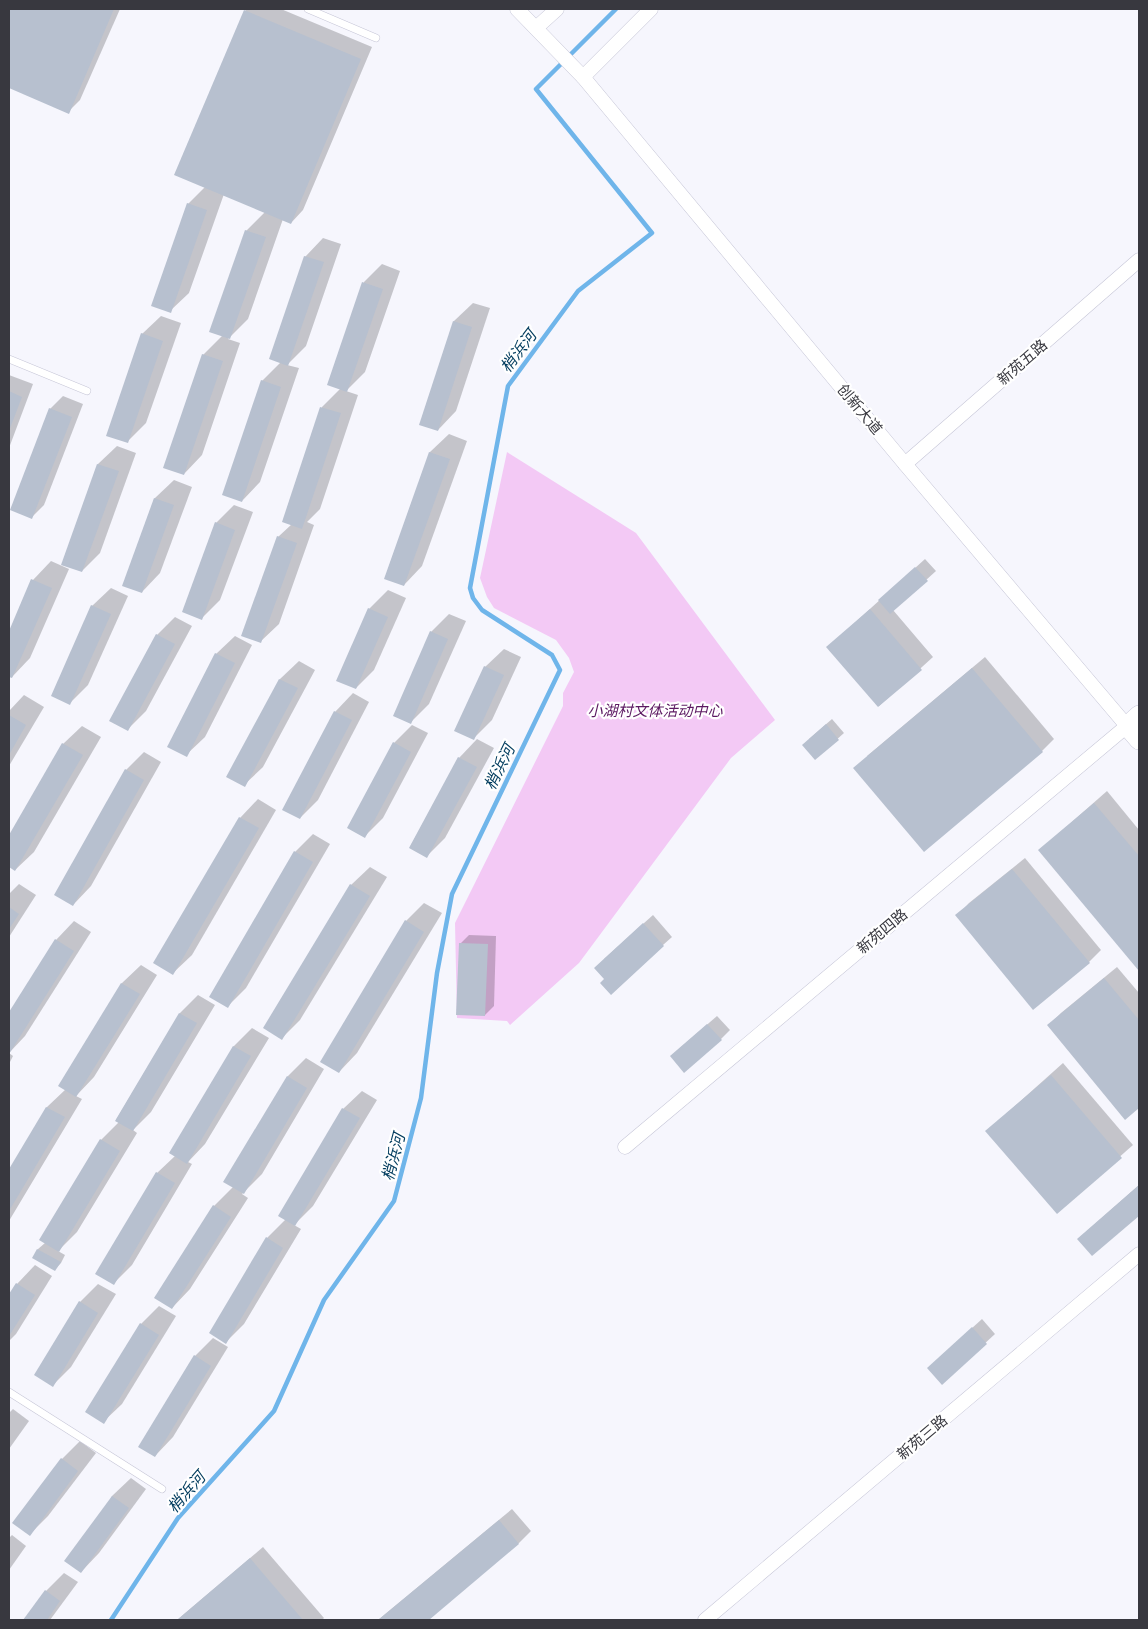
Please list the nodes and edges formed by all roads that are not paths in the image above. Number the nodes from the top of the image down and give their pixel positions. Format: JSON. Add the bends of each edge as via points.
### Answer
{"nodes":[{"id":1,"x":308,"y":9,"type":"edge"},
{"id":2,"x":517,"y":9,"type":"edge"},
{"id":3,"x":557,"y":9,"type":"edge"},
{"id":4,"x":651,"y":9,"type":"edge"},
{"id":5,"x":536,"y":28,"type":"junction"},
{"id":6,"x":376,"y":38,"type":"dead end"},
{"id":7,"x":584,"y":77,"type":"junction"},
{"id":8,"x":1139,"y":260,"type":"edge"},
{"id":9,"x":9,"y":359,"type":"edge"},
{"id":10,"x":87,"y":391,"type":"dead end"},
{"id":11,"x":905,"y":464,"type":"junction"},
{"id":12,"x":1133,"y":720,"type":"edge"},
{"id":13,"x":1139,"y":740,"type":"edge"},
{"id":14,"x":625,"y":1147,"type":"dead end"},
{"id":15,"x":1139,"y":1254,"type":"edge"},
{"id":16,"x":9,"y":1392,"type":"edge"},
{"id":17,"x":162,"y":1489,"type":"dead end"},
{"id":18,"x":705,"y":1620,"type":"edge"}],
"edges":[{"from":1,"to":6,"type":"lane"},
{"from":2,"to":5,"type":"street","name":"创新大道"},
{"from":3,"to":5,"type":"street"},
{"from":4,"to":7,"type":"street"},
{"from":5,"to":7,"type":"street","name":"创新大道"},
{"from":7,"to":11,"type":"street","name":"创新大道"},
{"from":8,"to":11,"type":"street","name":"新苑五路"},
{"from":9,"to":10,"type":"lane"},
{"from":11,"to":12,"type":"street","name":"创新大道"},
{"from":12,"to":13,"type":"street","name":"创新大道"},
{"from":12,"to":14,"type":"street","name":"新苑四路"},
{"from":15,"to":18,"type":"street","name":"新苑三路"},
{"from":16,"to":17,"type":"lane"}]}
